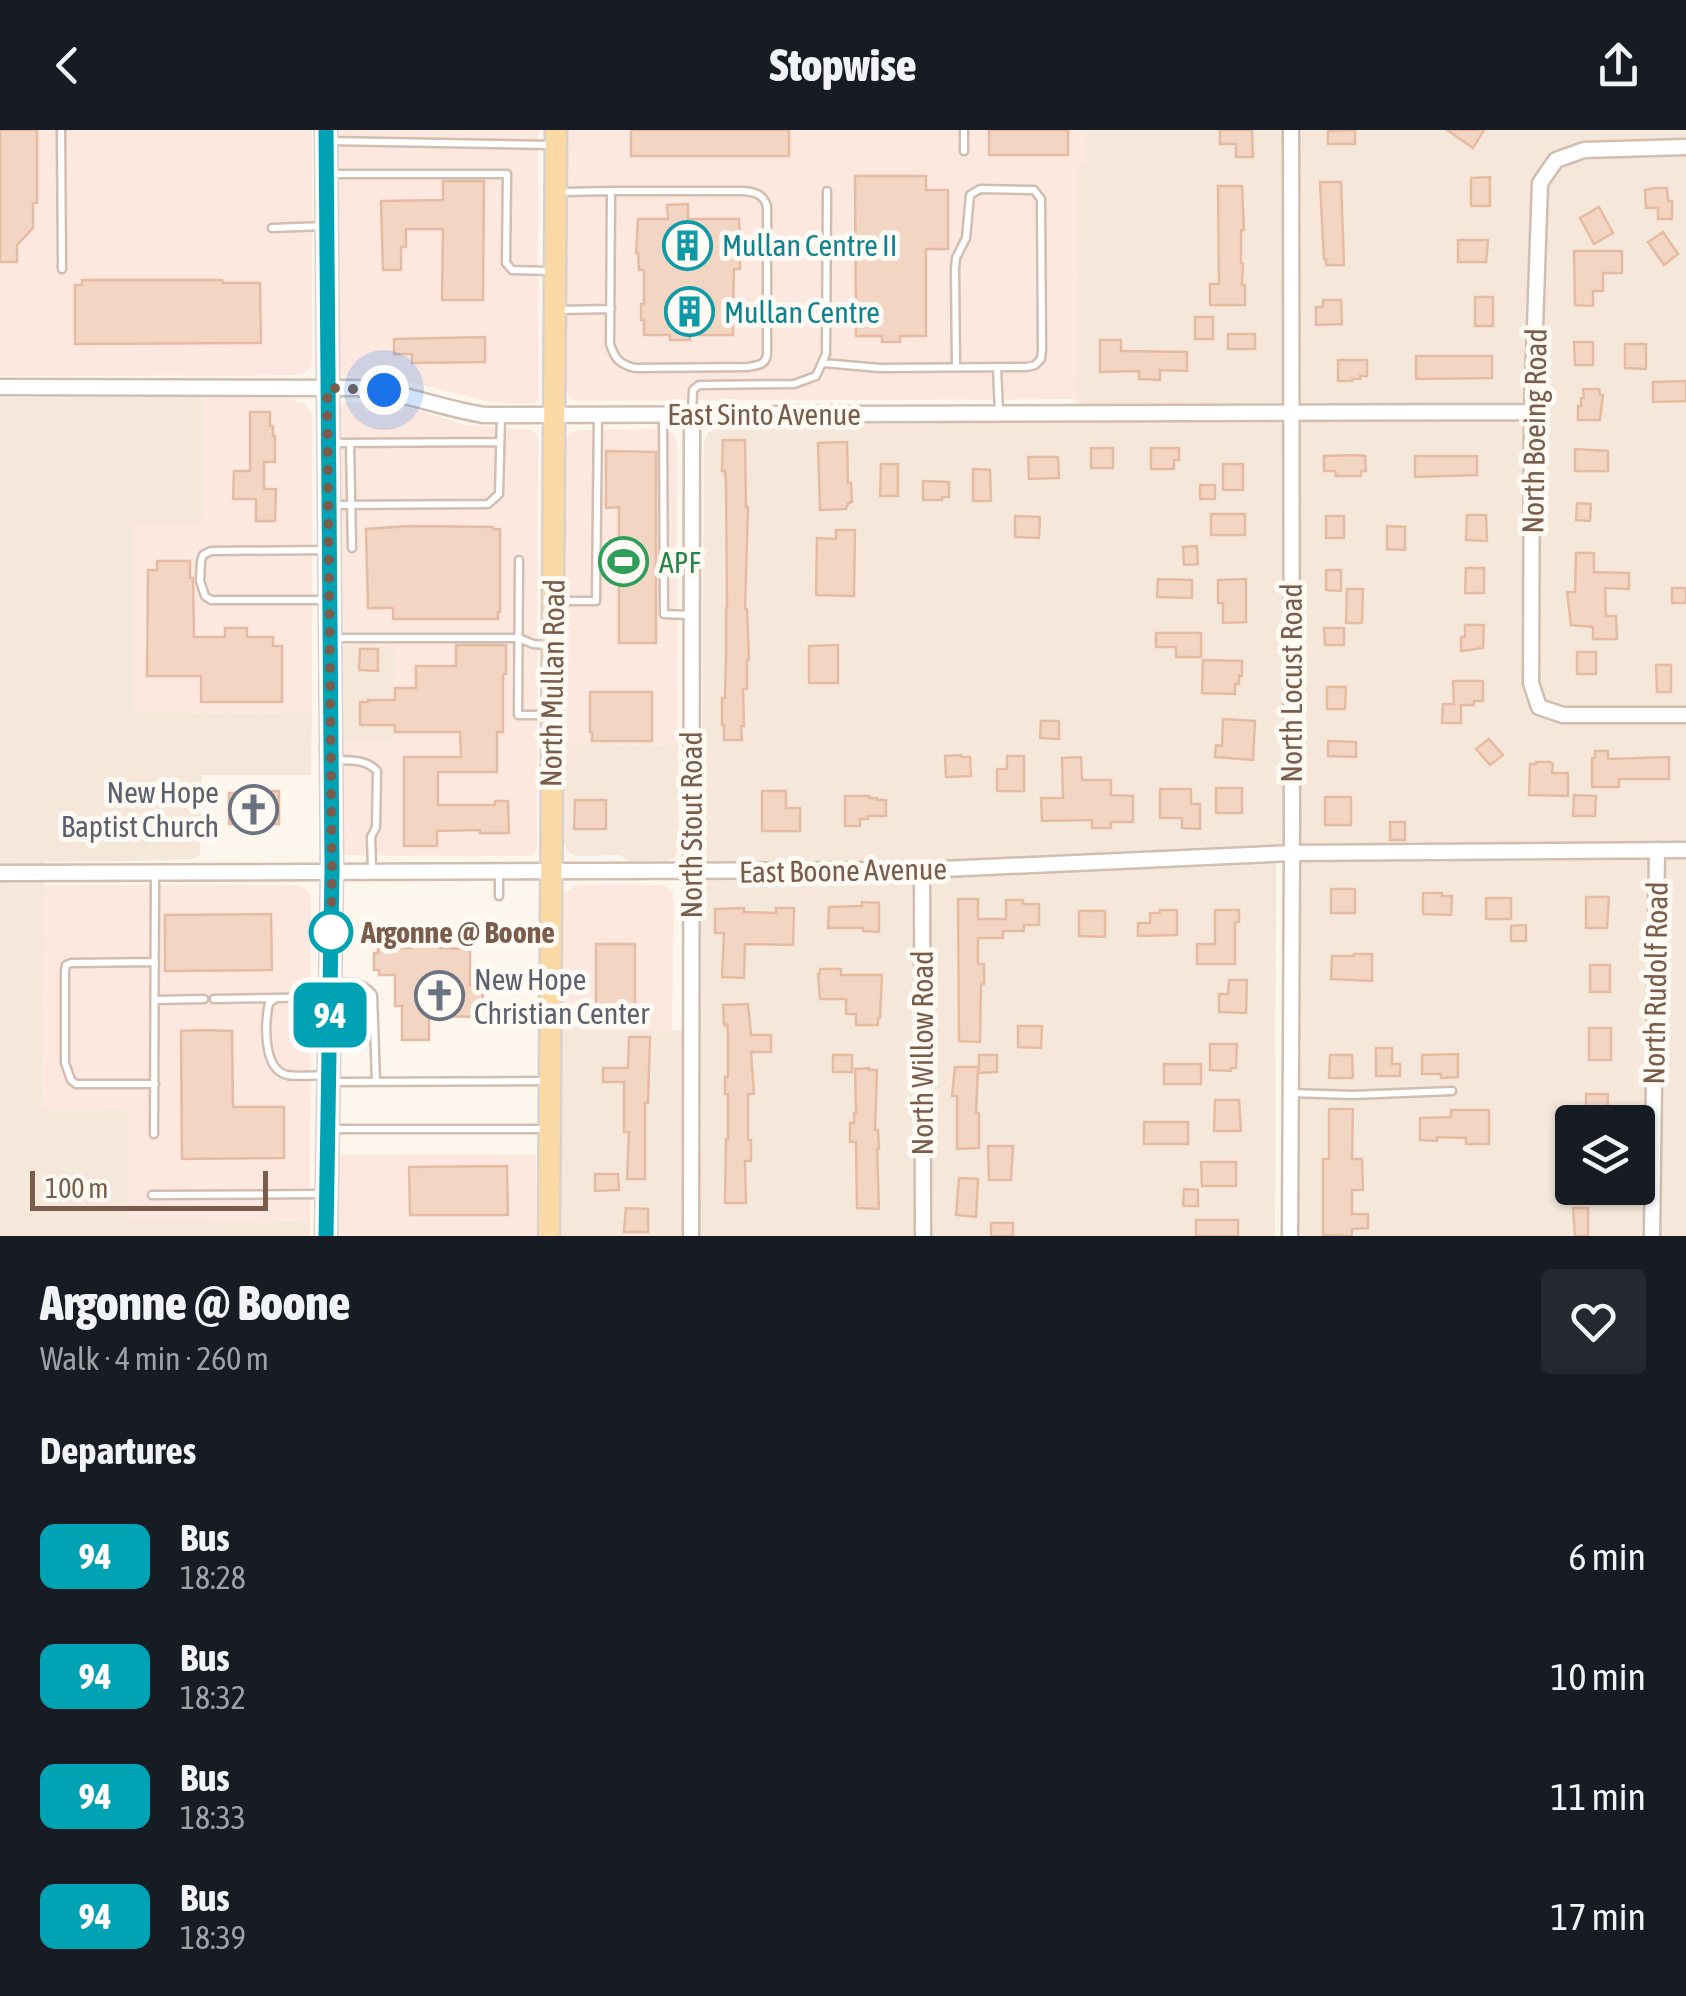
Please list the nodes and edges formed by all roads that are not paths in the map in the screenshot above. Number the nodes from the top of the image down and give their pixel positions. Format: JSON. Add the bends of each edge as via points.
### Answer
{"nodes":[{"id":1,"x":61,"y":130,"type":"edge"},
{"id":2,"x":964,"y":130,"type":"edge"},
{"id":3,"x":1291,"y":130,"type":"edge"},
{"id":4,"x":326,"y":135,"type":"edge"},
{"id":5,"x":556,"y":137,"type":"edge"},
{"id":6,"x":1686,"y":148,"type":"edge"},
{"id":7,"x":964,"y":152,"type":"dead end"},
{"id":8,"x":326,"y":174,"type":"junction"},
{"id":9,"x":556,"y":192,"type":"junction"},
{"id":10,"x":611,"y":192,"type":"junction"},
{"id":11,"x":826,"y":192,"type":"dead end"},
{"id":12,"x":326,"y":226,"type":"junction"},
{"id":13,"x":272,"y":228,"type":"dead end"},
{"id":14,"x":62,"y":269,"type":"dead end"},
{"id":15,"x":556,"y":271,"type":"junction"},
{"id":16,"x":556,"y":310,"type":"junction"},
{"id":17,"x":611,"y":310,"type":"junction"},
{"id":18,"x":824,"y":363,"type":"junction"},
{"id":19,"x":956,"y":367,"type":"junction"},
{"id":20,"x":997,"y":367,"type":"junction"},
{"id":21,"x":0,"y":388,"type":"edge"},
{"id":22,"x":327,"y":388,"type":"junction"},
{"id":23,"x":1290,"y":412,"type":"junction"},
{"id":24,"x":1532,"y":412,"type":"junction"},
{"id":25,"x":664,"y":414,"type":"junction"},
{"id":26,"x":692,"y":414,"type":"junction"},
{"id":27,"x":999,"y":414,"type":"junction"},
{"id":28,"x":501,"y":415,"type":"junction"},
{"id":29,"x":556,"y":415,"type":"junction"},
{"id":30,"x":598,"y":415,"type":"junction"},
{"id":31,"x":350,"y":442,"type":"junction"},
{"id":32,"x":500,"y":442,"type":"junction"},
{"id":33,"x":328,"y":443,"type":"junction"},
{"id":34,"x":328,"y":504,"type":"junction"},
{"id":35,"x":351,"y":505,"type":"junction"},
{"id":36,"x":352,"y":548,"type":"dead end"},
{"id":37,"x":329,"y":550,"type":"junction"},
{"id":38,"x":519,"y":560,"type":"dead end"},
{"id":39,"x":329,"y":600,"type":"junction"},
{"id":40,"x":553,"y":600,"type":"junction"},
{"id":41,"x":691,"y":615,"type":"junction"},
{"id":42,"x":329,"y":638,"type":"junction"},
{"id":43,"x":519,"y":638,"type":"junction"},
{"id":44,"x":553,"y":645,"type":"junction"},
{"id":45,"x":1686,"y":715,"type":"edge"},
{"id":46,"x":552,"y":716,"type":"junction"},
{"id":47,"x":331,"y":760,"type":"junction"},
{"id":48,"x":1657,"y":850,"type":"junction"},
{"id":49,"x":1686,"y":850,"type":"edge"},
{"id":50,"x":1292,"y":853,"type":"junction"},
{"id":51,"x":332,"y":870,"type":"junction"},
{"id":52,"x":372,"y":870,"type":"junction"},
{"id":53,"x":922,"y":870,"type":"junction"},
{"id":54,"x":498,"y":871,"type":"junction"},
{"id":55,"x":550,"y":871,"type":"junction"},
{"id":56,"x":690,"y":871,"type":"junction"},
{"id":57,"x":155,"y":872,"type":"junction"},
{"id":58,"x":0,"y":873,"type":"edge"},
{"id":59,"x":499,"y":896,"type":"dead end"},
{"id":60,"x":155,"y":962,"type":"junction"},
{"id":61,"x":330,"y":989,"type":"junction"},
{"id":62,"x":276,"y":998,"type":"junction"},
{"id":63,"x":204,"y":999,"type":"dead end"},
{"id":64,"x":214,"y":999,"type":"dead end"},
{"id":65,"x":155,"y":1000,"type":"junction"},
{"id":66,"x":329,"y":1079,"type":"junction"},
{"id":67,"x":376,"y":1082,"type":"junction"},
{"id":68,"x":550,"y":1082,"type":"junction"},
{"id":69,"x":154,"y":1084,"type":"junction"},
{"id":70,"x":1452,"y":1092,"type":"dead end"},
{"id":71,"x":1291,"y":1093,"type":"junction"},
{"id":72,"x":328,"y":1129,"type":"junction"},
{"id":73,"x":549,"y":1129,"type":"junction"},
{"id":74,"x":154,"y":1134,"type":"dead end"},
{"id":75,"x":327,"y":1194,"type":"junction"},
{"id":76,"x":152,"y":1195,"type":"dead end"},
{"id":77,"x":326,"y":1236,"type":"edge"},
{"id":78,"x":549,"y":1236,"type":"edge"},
{"id":79,"x":691,"y":1236,"type":"edge"},
{"id":80,"x":923,"y":1236,"type":"edge"},
{"id":81,"x":1290,"y":1236,"type":"edge"},
{"id":82,"x":1652,"y":1236,"type":"edge"}],
"edges":[{"from":1,"to":14,"type":"lane"},
{"from":2,"to":7,"type":"lane"},
{"from":3,"to":23,"type":"street","name":"North Locust Road"},
{"from":4,"to":5,"type":"lane"},
{"from":4,"to":8,"type":"main road"},
{"from":5,"to":9,"type":"main road","name":"North Mullan Road"},
{"from":6,"to":24,"type":"street","name":"North Boeing Road","via":[[1584,150],[1556,160],[1540,183]]},
{"from":8,"to":12,"type":"main road"},
{"from":8,"to":15,"type":"lane","via":[[507,174],[506,263],[512,270]]},
{"from":9,"to":10,"type":"lane"},
{"from":9,"to":15,"type":"main road","name":"North Mullan Road"},
{"from":10,"to":17,"type":"lane"},
{"from":10,"to":17,"type":"lane","via":[[743,191],[764,198],[766,360],[748,367],[624,365],[610,344]]},
{"from":11,"to":18,"type":"lane"},
{"from":12,"to":13,"type":"lane"},
{"from":12,"to":22,"type":"main road"},
{"from":15,"to":16,"type":"main road","name":"North Mullan Road"},
{"from":16,"to":17,"type":"lane"},
{"from":16,"to":29,"type":"main road","name":"North Mullan Road"},
{"from":18,"to":19,"type":"lane"},
{"from":18,"to":26,"type":"lane","via":[[806,382],[699,385]]},
{"from":19,"to":20,"type":"lane"},
{"from":19,"to":20,"type":"lane","via":[[955,269],[970,195],[980,189],[1034,190],[1041,199],[1041,359]]},
{"from":20,"to":27,"type":"lane"},
{"from":21,"to":22,"type":"street","name":"East Sinto Avenue"},
{"from":22,"to":28,"type":"street","name":"East Sinto Avenue","via":[[384,390]]},
{"from":22,"to":33,"type":"main road"},
{"from":23,"to":24,"type":"street","name":"East Sinto Avenue"},
{"from":23,"to":27,"type":"street","name":"East Sinto Avenue"},
{"from":23,"to":50,"type":"street","name":"North Locust Road"},
{"from":24,"to":45,"type":"street","name":"North Boeing Road","via":[[1531,683],[1539,707],[1563,715]]},
{"from":25,"to":26,"type":"street","name":"East Sinto Avenue"},
{"from":25,"to":30,"type":"street","name":"East Sinto Avenue"},
{"from":25,"to":41,"type":"lane","via":[[664,614]]},
{"from":26,"to":27,"type":"street","name":"East Sinto Avenue"},
{"from":26,"to":41,"type":"street","name":"North Stout Road"},
{"from":28,"to":29,"type":"street","name":"East Sinto Avenue"},
{"from":28,"to":32,"type":"lane"},
{"from":29,"to":30,"type":"street","name":"East Sinto Avenue"},
{"from":29,"to":40,"type":"main road","name":"North Mullan Road"},
{"from":30,"to":40,"type":"lane","via":[[596,601]]},
{"from":31,"to":32,"type":"lane"},
{"from":31,"to":33,"type":"lane"},
{"from":31,"to":35,"type":"lane"},
{"from":32,"to":35,"type":"lane","via":[[499,494],[488,504]]},
{"from":33,"to":34,"type":"main road"},
{"from":34,"to":35,"type":"lane"},
{"from":34,"to":37,"type":"main road"},
{"from":35,"to":36,"type":"lane"},
{"from":37,"to":39,"type":"main road"},
{"from":37,"to":39,"type":"lane","via":[[211,551],[201,560],[200,581],[211,600]]},
{"from":38,"to":43,"type":"lane"},
{"from":39,"to":42,"type":"main road"},
{"from":40,"to":44,"type":"main road","name":"North Mullan Road"},
{"from":41,"to":56,"type":"street","name":"North Stout Road"},
{"from":42,"to":43,"type":"lane"},
{"from":42,"to":47,"type":"main road"},
{"from":43,"to":44,"type":"lane"},
{"from":43,"to":46,"type":"lane","via":[[518,715]]},
{"from":44,"to":46,"type":"main road","name":"North Mullan Road"},
{"from":46,"to":55,"type":"main road","name":"North Mullan Road"},
{"from":47,"to":51,"type":"main road"},
{"from":47,"to":52,"type":"lane","via":[[363,762],[377,771]]},
{"from":48,"to":49,"type":"street","name":"East Boone Avenue"},
{"from":48,"to":50,"type":"street","name":"East Boone Avenue"},
{"from":48,"to":82,"type":"street","name":"North Rudolf Road"},
{"from":50,"to":53,"type":"street","name":"East Boone Avenue"},
{"from":50,"to":71,"type":"street","name":"North Locust Road"},
{"from":51,"to":52,"type":"street","name":"East Boone Avenue"},
{"from":51,"to":57,"type":"street","name":"East Boone Avenue"},
{"from":51,"to":61,"type":"main road"},
{"from":52,"to":54,"type":"street","name":"East Boone Avenue"},
{"from":53,"to":56,"type":"street","name":"East Boone Avenue"},
{"from":53,"to":80,"type":"street","name":"North Willow Road"},
{"from":54,"to":55,"type":"street","name":"East Boone Avenue"},
{"from":54,"to":59,"type":"lane"},
{"from":55,"to":56,"type":"street","name":"East Boone Avenue"},
{"from":55,"to":68,"type":"main road","name":"North Mullan Road"},
{"from":56,"to":79,"type":"street","name":"North Stout Road"},
{"from":57,"to":58,"type":"street","name":"East Boone Avenue"},
{"from":57,"to":60,"type":"lane"},
{"from":60,"to":65,"type":"lane"},
{"from":60,"to":69,"type":"lane","via":[[72,963],[65,970],[71,1080]]},
{"from":61,"to":62,"type":"lane"},
{"from":61,"to":66,"type":"main road"},
{"from":61,"to":67,"type":"lane","via":[[360,984],[373,995]]},
{"from":62,"to":64,"type":"lane"},
{"from":62,"to":66,"type":"lane","via":[[268,1011],[271,1062],[287,1074]]},
{"from":63,"to":65,"type":"lane"},
{"from":65,"to":69,"type":"lane"},
{"from":66,"to":67,"type":"lane"},
{"from":66,"to":72,"type":"main road"},
{"from":67,"to":68,"type":"lane"},
{"from":68,"to":73,"type":"main road","name":"North Mullan Road"},
{"from":69,"to":74,"type":"lane"},
{"from":70,"to":71,"type":"lane"},
{"from":71,"to":81,"type":"street","name":"North Locust Road"},
{"from":72,"to":73,"type":"lane"},
{"from":72,"to":75,"type":"main road"},
{"from":73,"to":78,"type":"main road","name":"North Mullan Road"},
{"from":75,"to":76,"type":"lane"},
{"from":75,"to":77,"type":"main road"}]}
